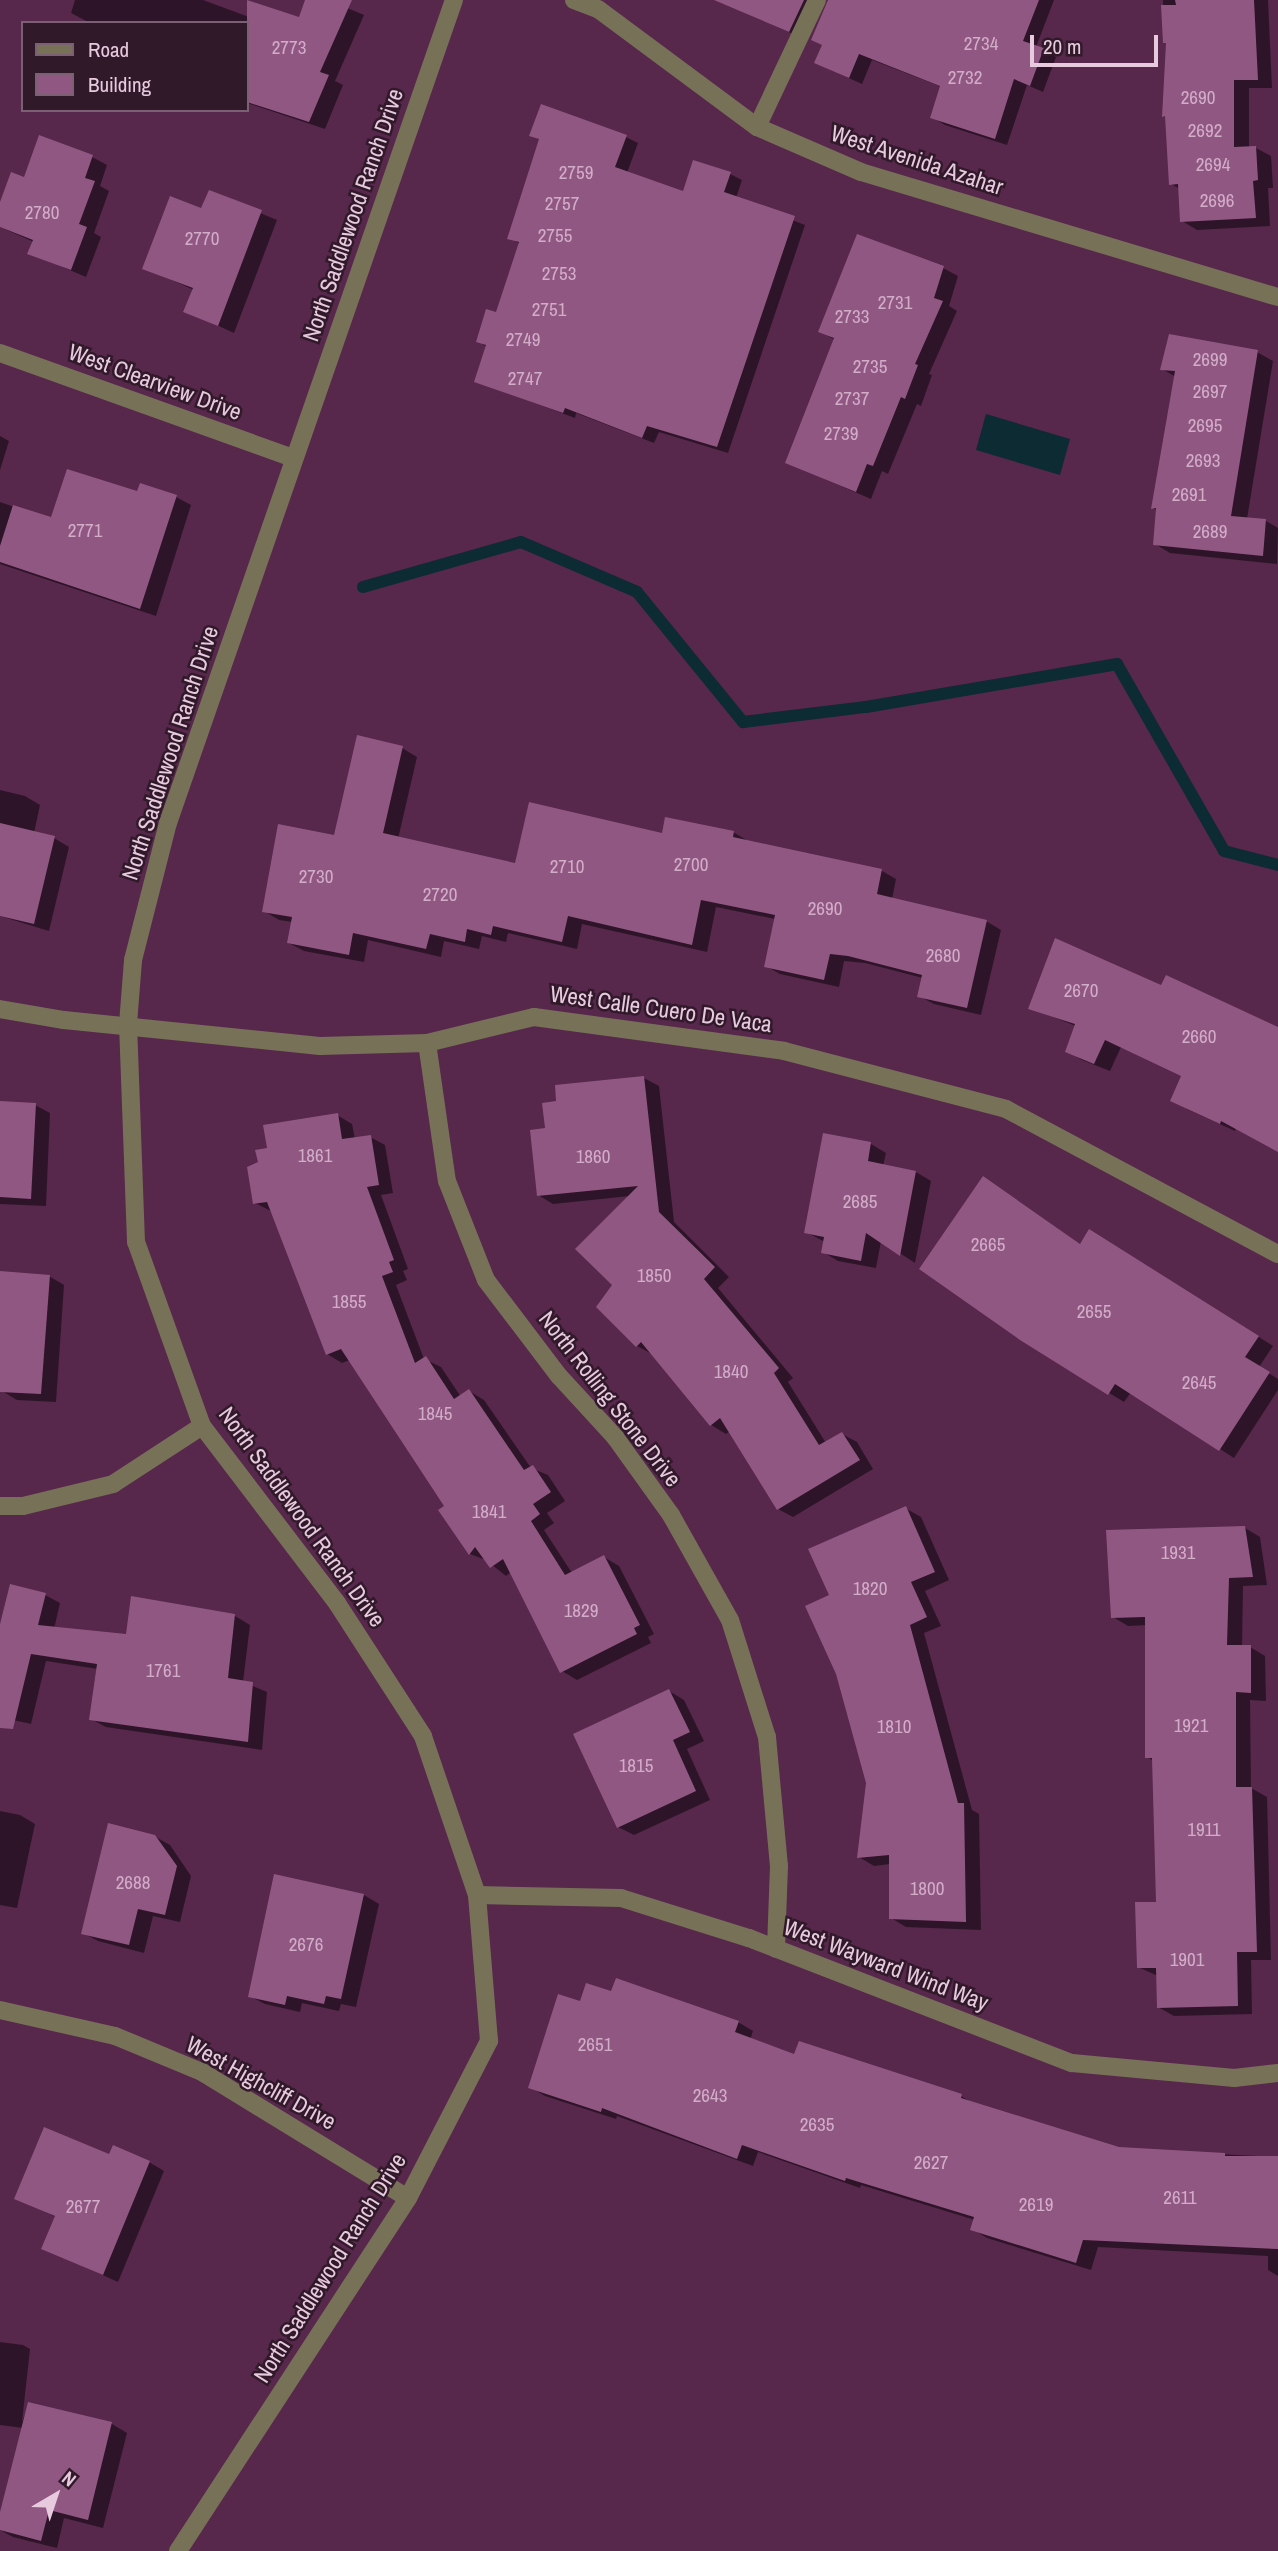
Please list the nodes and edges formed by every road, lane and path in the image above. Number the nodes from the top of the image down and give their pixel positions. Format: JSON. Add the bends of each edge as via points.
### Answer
{"nodes":[{"id":1,"x":454,"y":0,"type":"edge"},
{"id":2,"x":574,"y":0,"type":"edge"},
{"id":3,"x":817,"y":0,"type":"edge"},
{"id":4,"x":757,"y":127,"type":"junction"},
{"id":5,"x":1278,"y":297,"type":"edge"},
{"id":6,"x":0,"y":353,"type":"edge"},
{"id":7,"x":294,"y":458,"type":"junction"},
{"id":8,"x":0,"y":1009,"type":"edge"},
{"id":9,"x":128,"y":1024,"type":"junction"},
{"id":10,"x":427,"y":1043,"type":"junction"},
{"id":11,"x":1278,"y":1254,"type":"edge"},
{"id":12,"x":202,"y":1426,"type":"junction"},
{"id":13,"x":0,"y":1506,"type":"edge"},
{"id":14,"x":477,"y":1895,"type":"junction"},
{"id":15,"x":776,"y":1949,"type":"junction"},
{"id":16,"x":0,"y":2010,"type":"edge"},
{"id":17,"x":1278,"y":2073,"type":"edge"},
{"id":18,"x":408,"y":2198,"type":"junction"},
{"id":19,"x":178,"y":2551,"type":"edge"}],
"edges":[{"from":1,"to":7,"type":"street","name":"North Saddlewood Ranch Drive"},
{"from":2,"to":4,"type":"street","name":"West Avenida Azahar","via":[[598,9]]},
{"from":3,"to":4,"type":"street"},
{"from":4,"to":5,"type":"street","name":"West Avenida Azahar","via":[[861,172]]},
{"from":6,"to":7,"type":"street","name":"West Clearview Drive"},
{"from":7,"to":9,"type":"street","name":"North Saddlewood Ranch Drive","via":[[168,823],[133,960]]},
{"from":8,"to":9,"type":"street","name":"West Calle Cuero De Vaca"},
{"from":9,"to":10,"type":"street","name":"West Calle Cuero De Vaca","via":[[320,1046]]},
{"from":9,"to":12,"type":"street","name":"North Saddlewood Ranch Drive","via":[[136,1242]]},
{"from":10,"to":11,"type":"street","name":"West Calle Cuero De Vaca","via":[[534,1017],[784,1051],[1006,1109]]},
{"from":10,"to":15,"type":"street","name":"North Rolling Stone Drive","via":[[447,1181],[486,1280],[559,1376],[615,1437],[671,1515],[730,1620],[767,1737],[779,1866]]},
{"from":12,"to":13,"type":"street","via":[[113,1484],[23,1506]]},
{"from":12,"to":14,"type":"street","name":"North Saddlewood Ranch Drive","via":[[337,1603],[423,1736]]},
{"from":14,"to":15,"type":"street","name":"West Wayward Wind Way","via":[[621,1898]]},
{"from":14,"to":18,"type":"street","name":"North Saddlewood Ranch Drive","via":[[489,2041]]},
{"from":15,"to":17,"type":"street","name":"West Wayward Wind Way","via":[[1072,2063],[1234,2078]]},
{"from":16,"to":18,"type":"street","name":"West Highcliff Drive","via":[[115,2036],[202,2072]]},
{"from":18,"to":19,"type":"street","name":"North Saddlewood Ranch Drive"}]}
